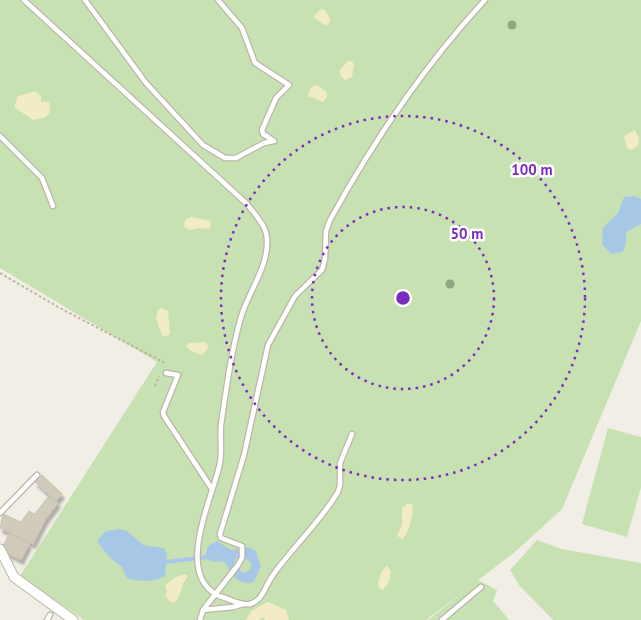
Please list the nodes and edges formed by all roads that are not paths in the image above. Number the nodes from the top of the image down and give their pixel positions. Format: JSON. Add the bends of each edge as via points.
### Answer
{"nodes":[{"id":1,"x":24,"y":0,"type":"edge"},
{"id":2,"x":85,"y":0,"type":"edge"},
{"id":3,"x":218,"y":0,"type":"edge"},
{"id":4,"x":485,"y":0,"type":"edge"},
{"id":5,"x":0,"y":136,"type":"edge"},
{"id":6,"x":53,"y":206,"type":"dead end"},
{"id":7,"x":166,"y":373,"type":"dead end"},
{"id":8,"x":352,"y":434,"type":"dead end"},
{"id":9,"x":37,"y":475,"type":"dead end"},
{"id":10,"x":212,"y":489,"type":"junction"},
{"id":11,"x":0,"y":513,"type":"edge"},
{"id":12,"x":0,"y":549,"type":"edge"},
{"id":13,"x":481,"y":588,"type":"dead end"},
{"id":14,"x":215,"y":595,"type":"junction"},
{"id":15,"x":243,"y":604,"type":"junction"},
{"id":16,"x":203,"y":610,"type":"junction"},
{"id":17,"x":73,"y":620,"type":"edge"},
{"id":18,"x":200,"y":620,"type":"edge"},
{"id":19,"x":442,"y":620,"type":"edge"}],
"edges":[{"from":1,"to":10,"type":"lane","via":[[247,204],[267,230],[268,245],[263,263],[241,317],[221,427],[220,462]]},
{"from":2,"to":3,"type":"lane","via":[[150,87],[203,145],[225,158],[236,158],[274,141],[262,130],[276,98],[288,86],[255,63],[242,28]]},
{"from":4,"to":14,"type":"lane","via":[[422,73],[383,128],[330,220],[322,270],[295,296],[268,345],[244,455],[220,534],[222,538],[242,546],[242,558]]},
{"from":5,"to":6,"type":"lane","via":[[42,178]]},
{"from":7,"to":10,"type":"lane","via":[[178,375],[164,416]]},
{"from":8,"to":15,"type":"lane","via":[[342,456],[340,485],[332,501],[273,574],[260,598],[251,604]]},
{"from":9,"to":11,"type":"lane"},
{"from":10,"to":14,"type":"lane","via":[[201,524],[199,557],[200,576]]},
{"from":12,"to":17,"type":"street","via":[[14,577]]},
{"from":13,"to":19,"type":"lane"},
{"from":14,"to":15,"type":"lane"},
{"from":14,"to":16,"type":"lane"},
{"from":15,"to":16,"type":"lane"},
{"from":16,"to":18,"type":"lane"}]}
